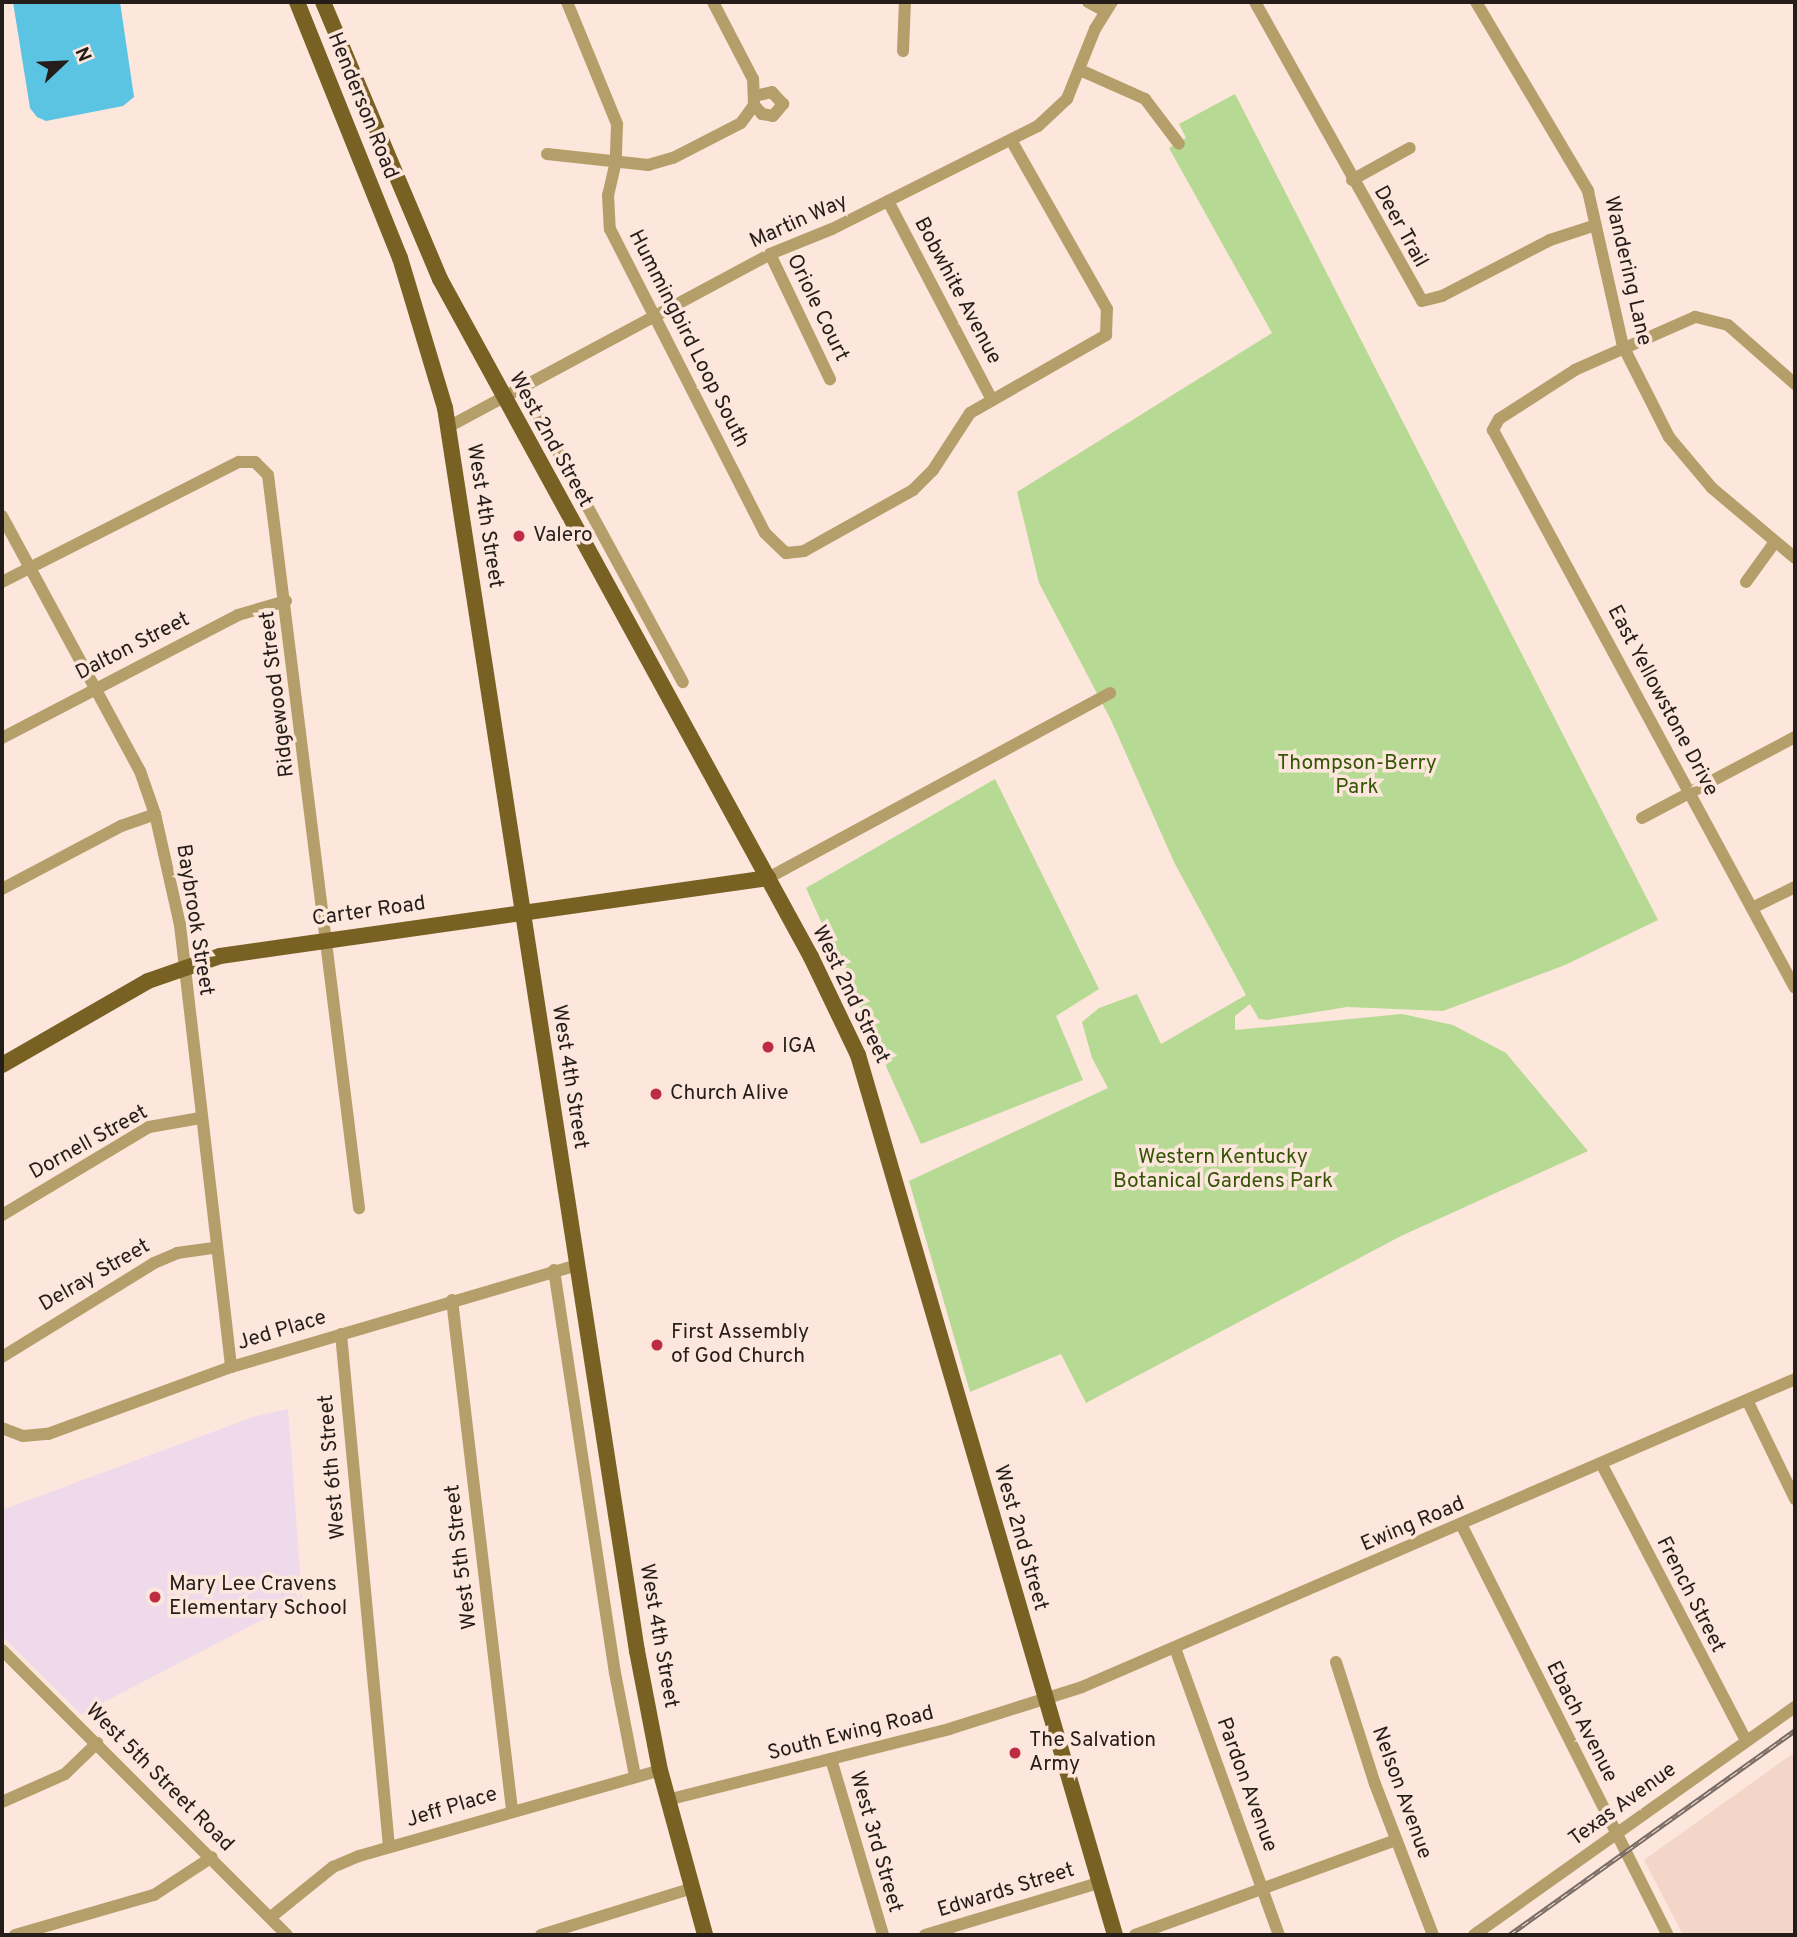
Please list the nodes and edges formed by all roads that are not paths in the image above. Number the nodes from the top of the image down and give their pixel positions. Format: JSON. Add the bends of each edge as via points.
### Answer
{"nodes":[{"id":1,"x":297,"y":2,"type":"edge"},
{"id":2,"x":323,"y":2,"type":"edge"},
{"id":3,"x":566,"y":2,"type":"edge"},
{"id":4,"x":713,"y":2,"type":"edge"},
{"id":5,"x":905,"y":2,"type":"edge"},
{"id":6,"x":1088,"y":2,"type":"edge"},
{"id":7,"x":1255,"y":2,"type":"edge"},
{"id":8,"x":1476,"y":2,"type":"edge"},
{"id":9,"x":1108,"y":6,"type":"edge"},
{"id":10,"x":903,"y":51,"type":"dead end"},
{"id":11,"x":1080,"y":70,"type":"junction"},
{"id":12,"x":1011,"y":140,"type":"junction"},
{"id":13,"x":380,"y":141,"type":"joint"},
{"id":14,"x":1179,"y":144,"type":"dead end"},
{"id":15,"x":1410,"y":148,"type":"dead end"},
{"id":16,"x":547,"y":154,"type":"dead end"},
{"id":17,"x":616,"y":161,"type":"junction"},
{"id":18,"x":1352,"y":180,"type":"junction"},
{"id":19,"x":888,"y":201,"type":"junction"},
{"id":20,"x":1596,"y":225,"type":"junction"},
{"id":21,"x":388,"y":226,"type":"joint"},
{"id":22,"x":770,"y":254,"type":"junction"},
{"id":23,"x":655,"y":314,"type":"junction"},
{"id":24,"x":1623,"y":346,"type":"junction"},
{"id":25,"x":830,"y":379,"type":"dead end"},
{"id":26,"x":1795,"y":384,"type":"edge"},
{"id":27,"x":522,"y":386,"type":"junction"},
{"id":28,"x":502,"y":397,"type":"junction"},
{"id":29,"x":991,"y":398,"type":"junction"},
{"id":30,"x":448,"y":427,"type":"junction"},
{"id":31,"x":2,"y":516,"type":"edge"},
{"id":32,"x":1775,"y":542,"type":"junction"},
{"id":33,"x":1795,"y":558,"type":"edge"},
{"id":34,"x":29,"y":568,"type":"junction"},
{"id":35,"x":2,"y":582,"type":"edge"},
{"id":36,"x":1746,"y":582,"type":"dead end"},
{"id":37,"x":286,"y":601,"type":"junction"},
{"id":38,"x":663,"y":647,"type":"junction"},
{"id":39,"x":645,"y":654,"type":"junction"},
{"id":40,"x":683,"y":682,"type":"dead end"},
{"id":41,"x":93,"y":690,"type":"junction"},
{"id":42,"x":1110,"y":693,"type":"dead end"},
{"id":43,"x":1795,"y":737,"type":"edge"},
{"id":44,"x":2,"y":738,"type":"edge"},
{"id":45,"x":1690,"y":794,"type":"junction"},
{"id":46,"x":155,"y":814,"type":"junction"},
{"id":47,"x":1642,"y":818,"type":"dead end"},
{"id":48,"x":768,"y":878,"type":"junction"},
{"id":49,"x":1795,"y":887,"type":"edge"},
{"id":50,"x":2,"y":889,"type":"edge"},
{"id":51,"x":1752,"y":908,"type":"junction"},
{"id":52,"x":522,"y":911,"type":"junction"},
{"id":53,"x":327,"y":939,"type":"junction"},
{"id":54,"x":184,"y":967,"type":"junction"},
{"id":55,"x":1795,"y":988,"type":"edge"},
{"id":56,"x":2,"y":1065,"type":"edge"},
{"id":57,"x":200,"y":1118,"type":"junction"},
{"id":58,"x":359,"y":1208,"type":"dead end"},
{"id":59,"x":2,"y":1214,"type":"edge"},
{"id":60,"x":214,"y":1248,"type":"junction"},
{"id":61,"x":578,"y":1265,"type":"junction"},
{"id":62,"x":554,"y":1270,"type":"junction"},
{"id":63,"x":452,"y":1300,"type":"junction"},
{"id":64,"x":341,"y":1334,"type":"junction"},
{"id":65,"x":2,"y":1357,"type":"edge"},
{"id":66,"x":230,"y":1367,"type":"junction"},
{"id":67,"x":1795,"y":1379,"type":"edge"},
{"id":68,"x":1748,"y":1402,"type":"junction"},
{"id":69,"x":2,"y":1428,"type":"edge"},
{"id":70,"x":1602,"y":1465,"type":"junction"},
{"id":71,"x":1795,"y":1499,"type":"edge"},
{"id":72,"x":1462,"y":1525,"type":"junction"},
{"id":73,"x":1175,"y":1648,"type":"junction"},
{"id":74,"x":2,"y":1650,"type":"edge"},
{"id":75,"x":1336,"y":1662,"type":"dead end"},
{"id":76,"x":1044,"y":1701,"type":"junction"},
{"id":77,"x":1795,"y":1707,"type":"edge"},
{"id":78,"x":1746,"y":1741,"type":"junction"},
{"id":79,"x":97,"y":1743,"type":"junction"},
{"id":80,"x":831,"y":1759,"type":"junction"},
{"id":81,"x":660,"y":1770,"type":"junction"},
{"id":82,"x":635,"y":1776,"type":"junction"},
{"id":83,"x":667,"y":1800,"type":"junction"},
{"id":84,"x":2,"y":1802,"type":"edge"},
{"id":85,"x":512,"y":1810,"type":"junction"},
{"id":86,"x":1617,"y":1833,"type":"junction"},
{"id":87,"x":1396,"y":1840,"type":"junction"},
{"id":88,"x":389,"y":1847,"type":"junction"},
{"id":89,"x":212,"y":1857,"type":"junction"},
{"id":90,"x":1098,"y":1883,"type":"junction"},
{"id":91,"x":1262,"y":1888,"type":"junction"},
{"id":92,"x":690,"y":1889,"type":"junction"},
{"id":93,"x":271,"y":1917,"type":"junction"},
{"id":94,"x":15,"y":1935,"type":"edge"},
{"id":95,"x":287,"y":1935,"type":"edge"},
{"id":96,"x":541,"y":1935,"type":"edge"},
{"id":97,"x":705,"y":1935,"type":"edge"},
{"id":98,"x":883,"y":1935,"type":"edge"},
{"id":99,"x":925,"y":1935,"type":"edge"},
{"id":100,"x":1115,"y":1935,"type":"edge"},
{"id":101,"x":1135,"y":1935,"type":"edge"},
{"id":102,"x":1279,"y":1935,"type":"edge"},
{"id":103,"x":1433,"y":1935,"type":"edge"},
{"id":104,"x":1474,"y":1935,"type":"edge"},
{"id":105,"x":1668,"y":1935,"type":"edge"}],
"edges":[{"from":1,"to":21,"type":"main road","name":"Henderson Road"},
{"from":2,"to":13,"type":"main road","name":"Henderson Road"},
{"from":3,"to":17,"type":"street","name":"Hummingbird Loop South","via":[[613,111]]},
{"from":4,"to":17,"type":"street","via":[[749,69],[754,101],[733,129],[673,158],[648,165]]},
{"from":5,"to":10,"type":"street"},
{"from":6,"to":9,"type":"street"},
{"from":7,"to":18,"type":"street","name":"Deer Trail"},
{"from":8,"to":20,"type":"street","name":"Wandering Lane","via":[[1536,108],[1576,163]]},
{"from":9,"to":11,"type":"street","name":"Martin Way"},
{"from":11,"to":12,"type":"street","name":"Martin Way","via":[[1059,110]]},
{"from":11,"to":14,"type":"street","via":[[1145,99]]},
{"from":12,"to":19,"type":"street","name":"Martin Way"},
{"from":12,"to":29,"type":"street","via":[[1109,316],[1106,335]]},
{"from":13,"to":28,"type":"main road","name":"West 2nd Street","via":[[440,279]]},
{"from":15,"to":18,"type":"street"},
{"from":16,"to":17,"type":"street"},
{"from":17,"to":23,"type":"street","name":"Hummingbird Loop South","via":[[608,195],[610,229]]},
{"from":18,"to":20,"type":"street","name":"Deer Trail","via":[[1422,301],[1442,296],[1550,240]]},
{"from":19,"to":22,"type":"street","name":"Martin Way"},
{"from":19,"to":29,"type":"street","name":"Bobwhite Avenue"},
{"from":20,"to":24,"type":"street","name":"Wandering Lane"},
{"from":21,"to":30,"type":"main road","name":"West 4th Street","via":[[421,320]]},
{"from":22,"to":23,"type":"street","name":"Martin Way"},
{"from":22,"to":25,"type":"street","name":"Oriole Court"},
{"from":23,"to":27,"type":"street","name":"Martin Way"},
{"from":23,"to":29,"type":"street","name":"Hummingbird Loop South","via":[[765,533],[778,549],[795,554],[913,490],[933,470],[961,423]]},
{"from":24,"to":26,"type":"street","via":[[1671,325],[1712,318],[1728,325]]},
{"from":24,"to":32,"type":"street","name":"Wandering Lane","via":[[1678,452]]},
{"from":24,"to":45,"type":"street","name":"East Yellowstone Drive","via":[[1499,419],[1494,433]]},
{"from":27,"to":28,"type":"street","name":"Martin Way"},
{"from":27,"to":38,"type":"street","name":"West 2nd Street"},
{"from":28,"to":30,"type":"street","name":"Martin Way"},
{"from":28,"to":39,"type":"main road","name":"West 2nd Street"},
{"from":30,"to":52,"type":"main road","name":"West 4th Street"},
{"from":31,"to":34,"type":"street","name":"Baybrook Street"},
{"from":32,"to":33,"type":"street","name":"Wandering Lane"},
{"from":32,"to":36,"type":"street"},
{"from":34,"to":35,"type":"street","name":"Ridgewood Street"},
{"from":34,"to":37,"type":"street","name":"Ridgewood Street","via":[[194,482],[247,460],[262,467],[271,486]]},
{"from":34,"to":41,"type":"street","name":"Baybrook Street"},
{"from":37,"to":41,"type":"street","name":"Dalton Street","via":[[238,615]]},
{"from":37,"to":53,"type":"street","name":"Ridgewood Street"},
{"from":38,"to":39,"type":"street"},
{"from":38,"to":40,"type":"street","name":"West 2nd Street"},
{"from":39,"to":48,"type":"main road","name":"West 2nd Street"},
{"from":41,"to":44,"type":"street","name":"Dalton Street"},
{"from":41,"to":46,"type":"street","name":"Baybrook Street","via":[[140,771]]},
{"from":42,"to":48,"type":"street"},
{"from":43,"to":45,"type":"street"},
{"from":45,"to":47,"type":"street"},
{"from":45,"to":51,"type":"street","name":"East Yellowstone Drive"},
{"from":46,"to":50,"type":"street","via":[[121,825]]},
{"from":46,"to":54,"type":"street","name":"Baybrook Street"},
{"from":48,"to":52,"type":"main road","name":"Carter Road"},
{"from":48,"to":76,"type":"main road","name":"West 2nd Street","via":[[836,1005],[868,1079]]},
{"from":49,"to":51,"type":"street"},
{"from":51,"to":55,"type":"street","name":"East Yellowstone Drive"},
{"from":52,"to":53,"type":"main road","name":"Carter Road"},
{"from":52,"to":61,"type":"main road","name":"West 4th Street"},
{"from":53,"to":54,"type":"main road","name":"Carter Road","via":[[239,952]]},
{"from":53,"to":58,"type":"street","name":"Ridgewood Street"},
{"from":54,"to":56,"type":"main road","name":"Carter Road","via":[[78,1018]]},
{"from":54,"to":57,"type":"street","name":"Baybrook Street"},
{"from":57,"to":59,"type":"street","name":"Dornell Street","via":[[149,1128]]},
{"from":57,"to":60,"type":"street","name":"Baybrook Street"},
{"from":60,"to":65,"type":"street","name":"Delray Street","via":[[177,1253],[154,1262]]},
{"from":60,"to":66,"type":"street","name":"Baybrook Street"},
{"from":61,"to":62,"type":"street","name":"Jed Place"},
{"from":61,"to":81,"type":"main road","name":"West 4th Street","via":[[637,1651]]},
{"from":62,"to":63,"type":"street","name":"Jed Place"},
{"from":62,"to":82,"type":"street"},
{"from":63,"to":64,"type":"street","name":"Jed Place"},
{"from":63,"to":85,"type":"street","name":"West 5th Street"},
{"from":64,"to":66,"type":"street","name":"Jed Place"},
{"from":64,"to":88,"type":"street","name":"West 6th Street"},
{"from":66,"to":69,"type":"street","name":"Jed Place","via":[[48,1434],[23,1436]]},
{"from":67,"to":68,"type":"street","name":"Ewing Road"},
{"from":68,"to":70,"type":"street","name":"Ewing Road"},
{"from":68,"to":71,"type":"street"},
{"from":70,"to":72,"type":"street","name":"Ewing Road"},
{"from":70,"to":78,"type":"street","name":"French Street"},
{"from":72,"to":73,"type":"street","name":"Ewing Road"},
{"from":72,"to":86,"type":"street","name":"Ebach Avenue"},
{"from":73,"to":76,"type":"street","name":"Ewing Road"},
{"from":73,"to":91,"type":"street","name":"Pardon Avenue"},
{"from":74,"to":79,"type":"street","name":"West 5th Street Road"},
{"from":75,"to":87,"type":"street","name":"Nelson Avenue"},
{"from":76,"to":80,"type":"street","name":"South Ewing Road"},
{"from":76,"to":90,"type":"main road","name":"West 2nd Street"},
{"from":77,"to":78,"type":"street","name":"Texas Avenue"},
{"from":78,"to":86,"type":"street","name":"Texas Avenue"},
{"from":79,"to":84,"type":"street","via":[[65,1774]]},
{"from":79,"to":89,"type":"street","name":"West 5th Street Road"},
{"from":80,"to":83,"type":"street","name":"South Ewing Road"},
{"from":80,"to":98,"type":"street","name":"West 3rd Street"},
{"from":81,"to":82,"type":"street","name":"Jeff Place"},
{"from":81,"to":83,"type":"main road","name":"West 4th Street"},
{"from":82,"to":85,"type":"street","name":"Jeff Place"},
{"from":83,"to":92,"type":"main road","name":"West 4th Street"},
{"from":85,"to":88,"type":"street","name":"Jeff Place"},
{"from":86,"to":104,"type":"street","name":"Texas Avenue"},
{"from":86,"to":105,"type":"street","name":"Ebach Avenue"},
{"from":87,"to":91,"type":"street"},
{"from":87,"to":103,"type":"street","name":"Nelson Avenue"},
{"from":88,"to":93,"type":"street","name":"Jeff Place","via":[[333,1867]]},
{"from":89,"to":93,"type":"street","name":"West 5th Street Road"},
{"from":89,"to":94,"type":"street","via":[[153,1895]]},
{"from":90,"to":99,"type":"street","name":"Edwards Street"},
{"from":90,"to":100,"type":"main road","name":"West 2nd Street"},
{"from":91,"to":101,"type":"street"},
{"from":91,"to":102,"type":"street","name":"Pardon Avenue"},
{"from":92,"to":96,"type":"street"},
{"from":92,"to":97,"type":"main road","name":"West 4th Street"},
{"from":93,"to":95,"type":"street","name":"West 5th Street Road"}]}
